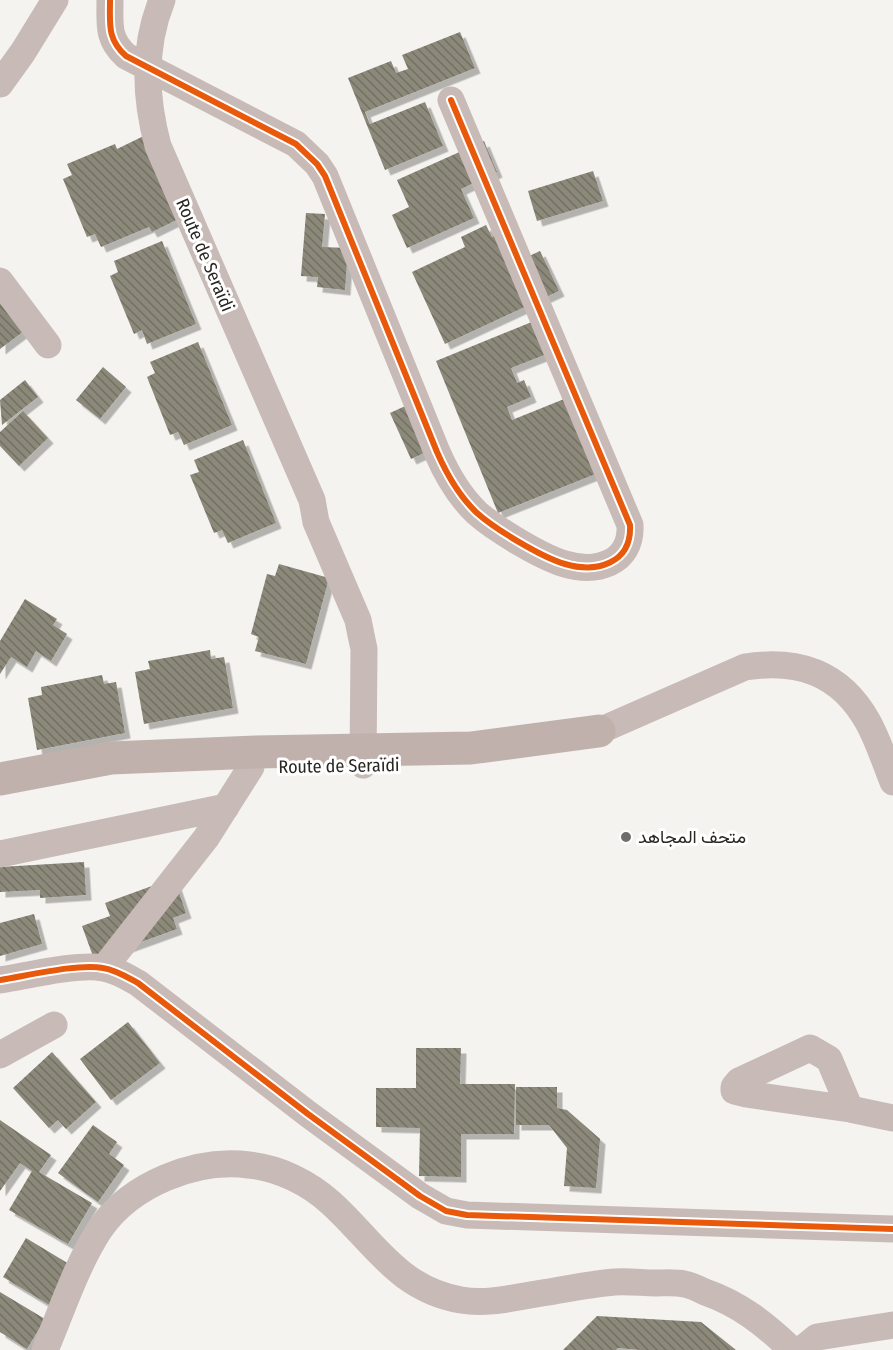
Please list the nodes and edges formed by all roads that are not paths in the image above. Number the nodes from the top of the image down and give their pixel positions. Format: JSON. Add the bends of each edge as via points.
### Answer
{"nodes":[{"id":1,"x":55,"y":0,"type":"edge"},
{"id":2,"x":110,"y":0,"type":"edge"},
{"id":3,"x":162,"y":0,"type":"edge"},
{"id":4,"x":148,"y":68,"type":"junction"},
{"id":5,"x":0,"y":84,"type":"edge"},
{"id":6,"x":452,"y":100,"type":"dead end"},
{"id":7,"x":0,"y":281,"type":"edge"},
{"id":8,"x":48,"y":345,"type":"dead end"},
{"id":9,"x":599,"y":731,"type":"joint"},
{"id":10,"x":372,"y":758,"type":"junction"},
{"id":11,"x":74,"y":765,"type":"junction"},
{"id":12,"x":252,"y":767,"type":"junction"},
{"id":13,"x":0,"y":779,"type":"edge"},
{"id":14,"x":893,"y":782,"type":"edge"},
{"id":15,"x":226,"y":807,"type":"junction"},
{"id":16,"x":0,"y":854,"type":"edge"},
{"id":17,"x":104,"y":968,"type":"junction"},
{"id":18,"x":0,"y":980,"type":"edge"},
{"id":19,"x":54,"y":1025,"type":"dead end"},
{"id":20,"x":0,"y":1055,"type":"edge"},
{"id":21,"x":850,"y":1109,"type":"dead end"},
{"id":22,"x":893,"y":1118,"type":"edge"},
{"id":23,"x":893,"y":1229,"type":"edge"},
{"id":24,"x":893,"y":1325,"type":"edge"},
{"id":25,"x":45,"y":1350,"type":"edge"},
{"id":26,"x":792,"y":1350,"type":"edge"},
{"id":27,"x":801,"y":1350,"type":"edge"}],
"edges":[{"from":1,"to":5,"type":"street"},
{"from":2,"to":4,"type":"street","via":[[112,40],[118,50]]},
{"from":3,"to":4,"type":"street","name":"Route de Seraïdi","via":[[151,38]]},
{"from":4,"to":6,"type":"street","via":[[296,144],[317,164],[453,484],[492,525],[563,563],[601,566],[624,552],[630,525]]},
{"from":4,"to":10,"type":"street","name":"Route de Seraïdi","via":[[148,97],[158,146],[312,500],[330,524],[373,618],[379,651]]},
{"from":7,"to":8,"type":"street"},
{"from":9,"to":10,"type":"main road","name":"Route de Seraïdi","via":[[542,752],[507,759],[471,763]]},
{"from":9,"to":14,"type":"street","name":"Route de Seraïdi","via":[[745,667],[793,665],[838,685],[855,702]]},
{"from":10,"to":11,"type":"main road","name":"Route de Seraïdi","via":[[256,752],[133,757]]},
{"from":10,"to":12,"type":"main road","name":"Route de Seraïdi"},
{"from":11,"to":12,"type":"main road","name":"Route de Seraïdi","via":[[110,770]]},
{"from":11,"to":13,"type":"main road","name":"Route de Seraïdi"},
{"from":12,"to":15,"type":"street"},
{"from":15,"to":16,"type":"street"},
{"from":15,"to":17,"type":"street"},
{"from":17,"to":18,"type":"street","via":[[88,966]]},
{"from":17,"to":23,"type":"street","via":[[138,983],[327,1128],[446,1211],[467,1215]]},
{"from":19,"to":20,"type":"street"},
{"from":21,"to":22,"type":"street"},
{"from":24,"to":27,"type":"street","via":[[817,1337]]},
{"from":25,"to":26,"type":"street","via":[[83,1259],[101,1228],[125,1202],[155,1182],[219,1164],[279,1171],[307,1184],[331,1203],[394,1269],[437,1294],[487,1301],[616,1282],[684,1284],[726,1299],[764,1323]]}]}
